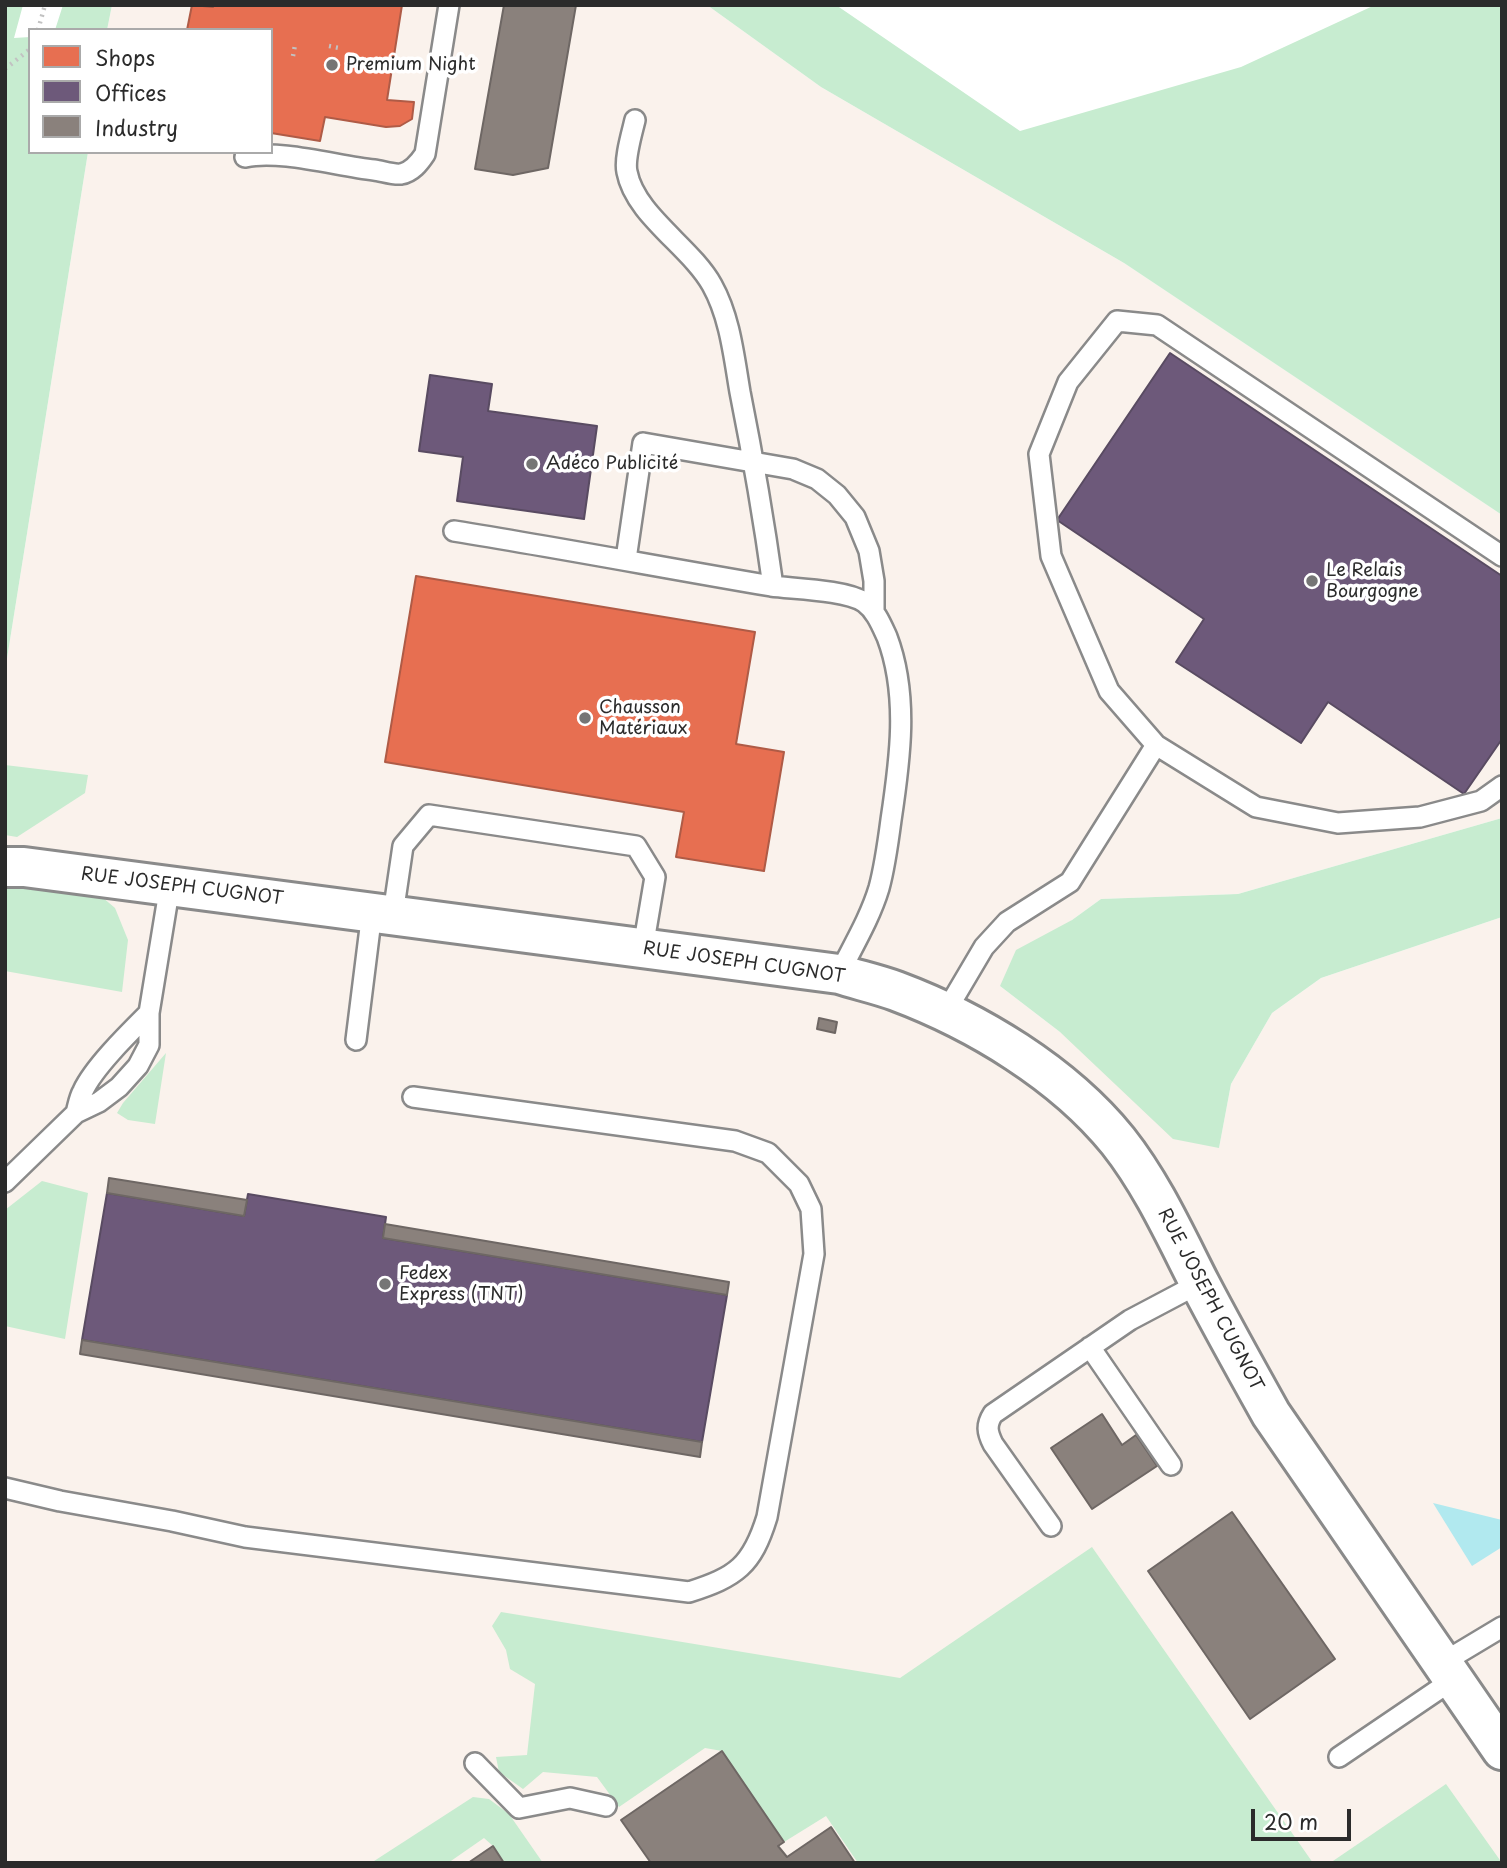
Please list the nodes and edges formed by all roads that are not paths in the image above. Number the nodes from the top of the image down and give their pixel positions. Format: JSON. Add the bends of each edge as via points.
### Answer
{"nodes":[{"id":1,"x":449,"y":5,"type":"edge"},
{"id":2,"x":635,"y":120,"type":"dead end"},
{"id":3,"x":245,"y":158,"type":"dead end"},
{"id":4,"x":754,"y":464,"type":"junction"},
{"id":5,"x":454,"y":531,"type":"dead end"},
{"id":6,"x":1502,"y":556,"type":"edge"},
{"id":7,"x":626,"y":559,"type":"junction"},
{"id":8,"x":774,"y":586,"type":"junction"},
{"id":9,"x":874,"y":611,"type":"junction"},
{"id":10,"x":1156,"y":745,"type":"junction"},
{"id":11,"x":1502,"y":786,"type":"edge"},
{"id":12,"x":12,"y":865,"type":"edge"},
{"id":13,"x":170,"y":885,"type":"junction"},
{"id":14,"x":383,"y":913,"type":"junction"},
{"id":15,"x":643,"y":948,"type":"junction"},
{"id":16,"x":839,"y":974,"type":"junction"},
{"id":17,"x":149,"y":1013,"type":"junction"},
{"id":18,"x":945,"y":1013,"type":"junction"},
{"id":19,"x":356,"y":1040,"type":"dead end"},
{"id":20,"x":413,"y":1097,"type":"dead end"},
{"id":21,"x":76,"y":1113,"type":"junction"},
{"id":22,"x":5,"y":1182,"type":"edge"},
{"id":23,"x":1200,"y":1283,"type":"junction"},
{"id":24,"x":1090,"y":1347,"type":"junction"},
{"id":25,"x":1171,"y":1465,"type":"dead end"},
{"id":26,"x":5,"y":1488,"type":"edge"},
{"id":27,"x":1051,"y":1526,"type":"dead end"},
{"id":28,"x":1502,"y":1627,"type":"edge"},
{"id":29,"x":1448,"y":1671,"type":"junction"},
{"id":30,"x":1502,"y":1750,"type":"edge"},
{"id":31,"x":1339,"y":1757,"type":"dead end"},
{"id":32,"x":475,"y":1763,"type":"dead end"},
{"id":33,"x":606,"y":1806,"type":"dead end"}],
"edges":[{"from":1,"to":3,"type":"lane","via":[[425,154],[415,167],[401,174],[289,157],[258,154]]},
{"from":2,"to":4,"type":"lane","via":[[626,170],[632,188],[711,284],[731,343]]},
{"from":4,"to":7,"type":"lane","via":[[643,443]]},
{"from":4,"to":8,"type":"lane"},
{"from":4,"to":9,"type":"lane","via":[[793,469],[817,479],[855,517],[869,551]]},
{"from":5,"to":7,"type":"lane"},
{"from":6,"to":10,"type":"lane","via":[[1157,325],[1117,321],[1068,382],[1039,454],[1051,556],[1109,691]]},
{"from":7,"to":8,"type":"lane"},
{"from":8,"to":9,"type":"lane","via":[[846,595]]},
{"from":9,"to":16,"type":"lane","via":[[891,648],[899,684],[898,769],[878,889]]},
{"from":10,"to":11,"type":"lane","via":[[1256,807],[1338,823],[1420,817],[1481,801]]},
{"from":10,"to":18,"type":"lane","via":[[1070,882],[1007,922],[984,947]]},
{"from":12,"to":13,"type":"street","name":"RUE JOSEPH CUGNOT"},
{"from":13,"to":14,"type":"street","name":"RUE JOSEPH CUGNOT"},
{"from":13,"to":17,"type":"lane"},
{"from":14,"to":15,"type":"street","name":"RUE JOSEPH CUGNOT"},
{"from":14,"to":15,"type":"lane","via":[[403,846],[429,815],[636,846],[655,877]]},
{"from":14,"to":19,"type":"lane"},
{"from":15,"to":16,"type":"street","name":"RUE JOSEPH CUGNOT"},
{"from":16,"to":18,"type":"street","name":"RUE JOSEPH CUGNOT","via":[[895,990]]},
{"from":17,"to":21,"type":"lane","via":[[96,1071],[83,1090]]},
{"from":17,"to":21,"type":"lane","via":[[149,1045],[138,1066],[119,1087]]},
{"from":18,"to":23,"type":"street","name":"RUE JOSEPH CUGNOT","via":[[1041,1070],[1081,1102],[1118,1141],[1152,1192]]},
{"from":20,"to":26,"type":"lane","via":[[735,1141],[768,1153],[799,1184],[811,1209],[814,1254],[767,1517],[760,1541],[740,1569],[689,1592],[245,1537]]},
{"from":21,"to":22,"type":"lane"},
{"from":23,"to":24,"type":"lane"},
{"from":23,"to":29,"type":"street","name":"RUE JOSEPH CUGNOT","via":[[1271,1414]]},
{"from":24,"to":25,"type":"lane"},
{"from":24,"to":27,"type":"lane","via":[[988,1422],[993,1444]]},
{"from":28,"to":29,"type":"lane"},
{"from":29,"to":30,"type":"street","name":"RUE JOSEPH CUGNOT"},
{"from":29,"to":31,"type":"lane"},
{"from":32,"to":33,"type":"lane","via":[[519,1808],[570,1798]]}]}
